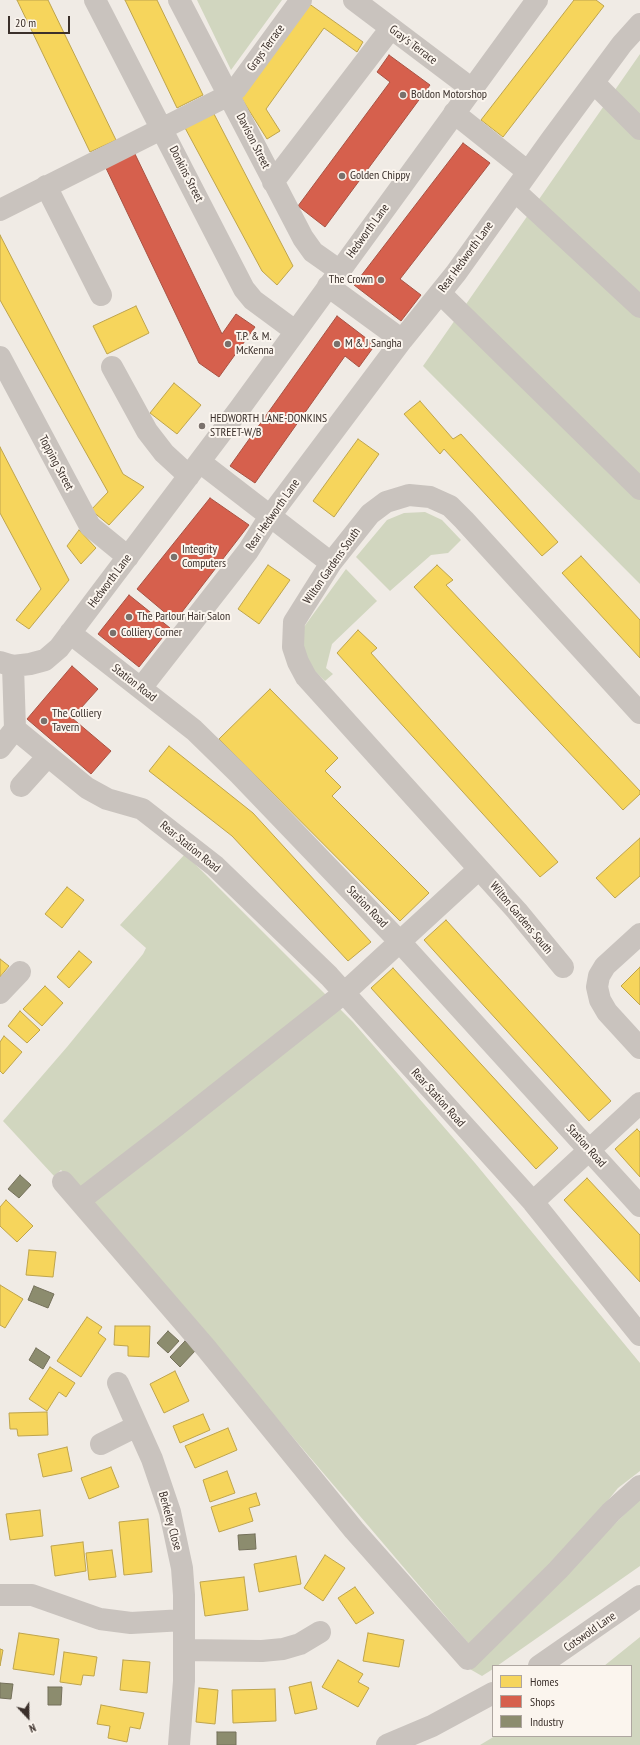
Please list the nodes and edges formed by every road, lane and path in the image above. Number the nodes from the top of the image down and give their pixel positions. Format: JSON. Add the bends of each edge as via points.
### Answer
{"nodes":[{"id":1,"x":95,"y":0,"type":"edge"},
{"id":2,"x":179,"y":0,"type":"edge"},
{"id":3,"x":301,"y":0,"type":"edge"},
{"id":4,"x":354,"y":0,"type":"edge"},
{"id":5,"x":537,"y":0,"type":"edge"},
{"id":6,"x":640,"y":24,"type":"edge"},
{"id":7,"x":391,"y":28,"type":"junction"},
{"id":8,"x":594,"y":83,"type":"junction"},
{"id":9,"x":472,"y":89,"type":"junction"},
{"id":10,"x":229,"y":95,"type":"junction"},
{"id":11,"x":454,"y":113,"type":"junction"},
{"id":12,"x":162,"y":128,"type":"junction"},
{"id":13,"x":640,"y":129,"type":"edge"},
{"id":14,"x":528,"y":172,"type":"junction"},
{"id":15,"x":273,"y":182,"type":"junction"},
{"id":16,"x":46,"y":186,"type":"junction"},
{"id":17,"x":515,"y":191,"type":"junction"},
{"id":18,"x":0,"y":210,"type":"edge"},
{"id":19,"x":334,"y":278,"type":"junction"},
{"id":20,"x":440,"y":293,"type":"junction"},
{"id":21,"x":101,"y":295,"type":"dead end"},
{"id":22,"x":640,"y":307,"type":"edge"},
{"id":23,"x":296,"y":331,"type":"junction"},
{"id":24,"x":402,"y":340,"type":"junction"},
{"id":25,"x":0,"y":356,"type":"edge"},
{"id":26,"x":112,"y":367,"type":"dead end"},
{"id":27,"x":194,"y":469,"type":"junction"},
{"id":28,"x":640,"y":489,"type":"edge"},
{"id":29,"x":270,"y":516,"type":"junction"},
{"id":30,"x":128,"y":558,"type":"junction"},
{"id":31,"x":331,"y":563,"type":"junction"},
{"id":32,"x":70,"y":633,"type":"junction"},
{"id":33,"x":6,"y":664,"type":"edge"},
{"id":34,"x":141,"y":688,"type":"junction"},
{"id":35,"x":640,"y":713,"type":"edge"},
{"id":36,"x":15,"y":729,"type":"junction"},
{"id":37,"x":0,"y":748,"type":"edge"},
{"id":38,"x":48,"y":756,"type":"junction"},
{"id":39,"x":21,"y":786,"type":"dead end"},
{"id":40,"x":479,"y":869,"type":"junction"},
{"id":41,"x":640,"y":934,"type":"edge"},
{"id":42,"x":400,"y":942,"type":"junction"},
{"id":43,"x":563,"y":967,"type":"dead end"},
{"id":44,"x":20,"y":972,"type":"dead end"},
{"id":45,"x":344,"y":993,"type":"junction"},
{"id":46,"x":0,"y":994,"type":"edge"},
{"id":47,"x":640,"y":1048,"type":"edge"},
{"id":48,"x":640,"y":1103,"type":"edge"},
{"id":49,"x":588,"y":1149,"type":"junction"},
{"id":50,"x":63,"y":1182,"type":"dead end"},
{"id":51,"x":80,"y":1200,"type":"junction"},
{"id":52,"x":533,"y":1202,"type":"junction"},
{"id":53,"x":640,"y":1206,"type":"edge"},
{"id":54,"x":640,"y":1335,"type":"edge"},
{"id":55,"x":118,"y":1383,"type":"dead end"},
{"id":56,"x":137,"y":1426,"type":"junction"},
{"id":57,"x":101,"y":1444,"type":"dead end"},
{"id":58,"x":640,"y":1486,"type":"edge"},
{"id":59,"x":0,"y":1595,"type":"edge"},
{"id":60,"x":640,"y":1596,"type":"edge"},
{"id":61,"x":184,"y":1620,"type":"junction"},
{"id":62,"x":320,"y":1632,"type":"dead end"},
{"id":63,"x":184,"y":1650,"type":"junction"},
{"id":64,"x":540,"y":1665,"type":"edge"},
{"id":65,"x":492,"y":1694,"type":"edge"},
{"id":66,"x":178,"y":1745,"type":"edge"},
{"id":67,"x":387,"y":1745,"type":"edge"}],
"edges":[{"from":1,"to":12,"type":"street","name":"Donkins Street"},
{"from":2,"to":10,"type":"street","name":"Davison Street"},
{"from":3,"to":10,"type":"street","name":"Grays Terrace"},
{"from":4,"to":7,"type":"street","name":"Gray's Terrace"},
{"from":5,"to":9,"type":"street","name":"Hedworth Lane"},
{"from":6,"to":8,"type":"street","name":"Rear Hedworth Lane"},
{"from":7,"to":9,"type":"street","name":"Gray's Terrace"},
{"from":7,"to":15,"type":"street"},
{"from":8,"to":13,"type":"street"},
{"from":8,"to":14,"type":"street","name":"Rear Hedworth Lane"},
{"from":9,"to":11,"type":"street","name":"Hedworth Lane"},
{"from":10,"to":12,"type":"street"},
{"from":10,"to":15,"type":"street","name":"Davison Street"},
{"from":11,"to":14,"type":"street"},
{"from":11,"to":19,"type":"street","name":"Hedworth Lane"},
{"from":12,"to":16,"type":"street"},
{"from":12,"to":23,"type":"street","name":"Donkins Street","via":[[244,289],[253,300]]},
{"from":14,"to":17,"type":"street","name":"Rear Hedworth Lane"},
{"from":15,"to":19,"type":"street","name":"Davison Street","via":[[308,247],[320,258]]},
{"from":16,"to":18,"type":"street"},
{"from":16,"to":21,"type":"street"},
{"from":17,"to":20,"type":"street","name":"Rear Hedworth Lane"},
{"from":17,"to":22,"type":"street"},
{"from":19,"to":23,"type":"street","name":"Hedworth Lane"},
{"from":19,"to":24,"type":"street"},
{"from":20,"to":24,"type":"street","name":"Rear Hedworth Lane"},
{"from":20,"to":28,"type":"street"},
{"from":23,"to":27,"type":"street","name":"Hedworth Lane"},
{"from":24,"to":29,"type":"street","name":"Rear Hedworth Lane"},
{"from":25,"to":30,"type":"street","name":"Topping Street","via":[[90,526]]},
{"from":26,"to":27,"type":"street","via":[[147,431],[164,453]]},
{"from":27,"to":29,"type":"street"},
{"from":27,"to":30,"type":"street","name":"Hedworth Lane"},
{"from":29,"to":31,"type":"street"},
{"from":29,"to":34,"type":"street","name":"Rear Hedworth Lane","via":[[248,551]]},
{"from":30,"to":32,"type":"street","name":"Hedworth Lane"},
{"from":31,"to":35,"type":"street","name":"Wilton Gardens South","via":[[370,514],[386,502],[408,496],[430,497],[450,506]]},
{"from":31,"to":40,"type":"street","name":"Wilton Gardens South","via":[[294,622],[293,647],[298,662],[306,677]]},
{"from":32,"to":33,"type":"street","name":"Hedworth Lane","via":[[59,648],[45,660],[30,664]]},
{"from":32,"to":34,"type":"street","name":"Station Road"},
{"from":33,"to":36,"type":"street"},
{"from":34,"to":42,"type":"street","name":"Station Road","via":[[194,730]]},
{"from":36,"to":37,"type":"street"},
{"from":36,"to":38,"type":"street","name":"Rear Station Road"},
{"from":38,"to":39,"type":"street"},
{"from":38,"to":45,"type":"street","name":"Rear Station Road","via":[[87,788],[107,799],[142,809],[209,861]]},
{"from":40,"to":42,"type":"street"},
{"from":40,"to":43,"type":"street","name":"Wilton Gardens South"},
{"from":41,"to":47,"type":"street","via":[[605,966],[599,976],[597,987],[600,1000],[607,1012]]},
{"from":42,"to":45,"type":"street"},
{"from":42,"to":49,"type":"street","name":"Station Road"},
{"from":44,"to":46,"type":"street"},
{"from":45,"to":51,"type":"street"},
{"from":45,"to":52,"type":"street","name":"Rear Station Road"},
{"from":48,"to":49,"type":"street"},
{"from":49,"to":52,"type":"street"},
{"from":49,"to":53,"type":"street","name":"Station Road"},
{"from":50,"to":51,"type":"street"},
{"from":51,"to":58,"type":"street","via":[[206,1348],[354,1530],[468,1659],[558,1570],[610,1512]]},
{"from":52,"to":54,"type":"street","name":"Rear Station Road"},
{"from":55,"to":56,"type":"street","name":"Berkeley Close"},
{"from":56,"to":57,"type":"street"},
{"from":56,"to":61,"type":"street","name":"Berkeley Close","via":[[170,1512],[182,1568]]},
{"from":59,"to":61,"type":"street","via":[[32,1595],[100,1618],[131,1623]]},
{"from":60,"to":64,"type":"street","name":"Cotswold Lane"},
{"from":61,"to":63,"type":"street","name":"Berkeley Close"},
{"from":62,"to":63,"type":"street","via":[[300,1644],[283,1649]]},
{"from":63,"to":66,"type":"street","name":"Berkeley Close"},
{"from":65,"to":67,"type":"street","via":[[432,1726]]}]}
